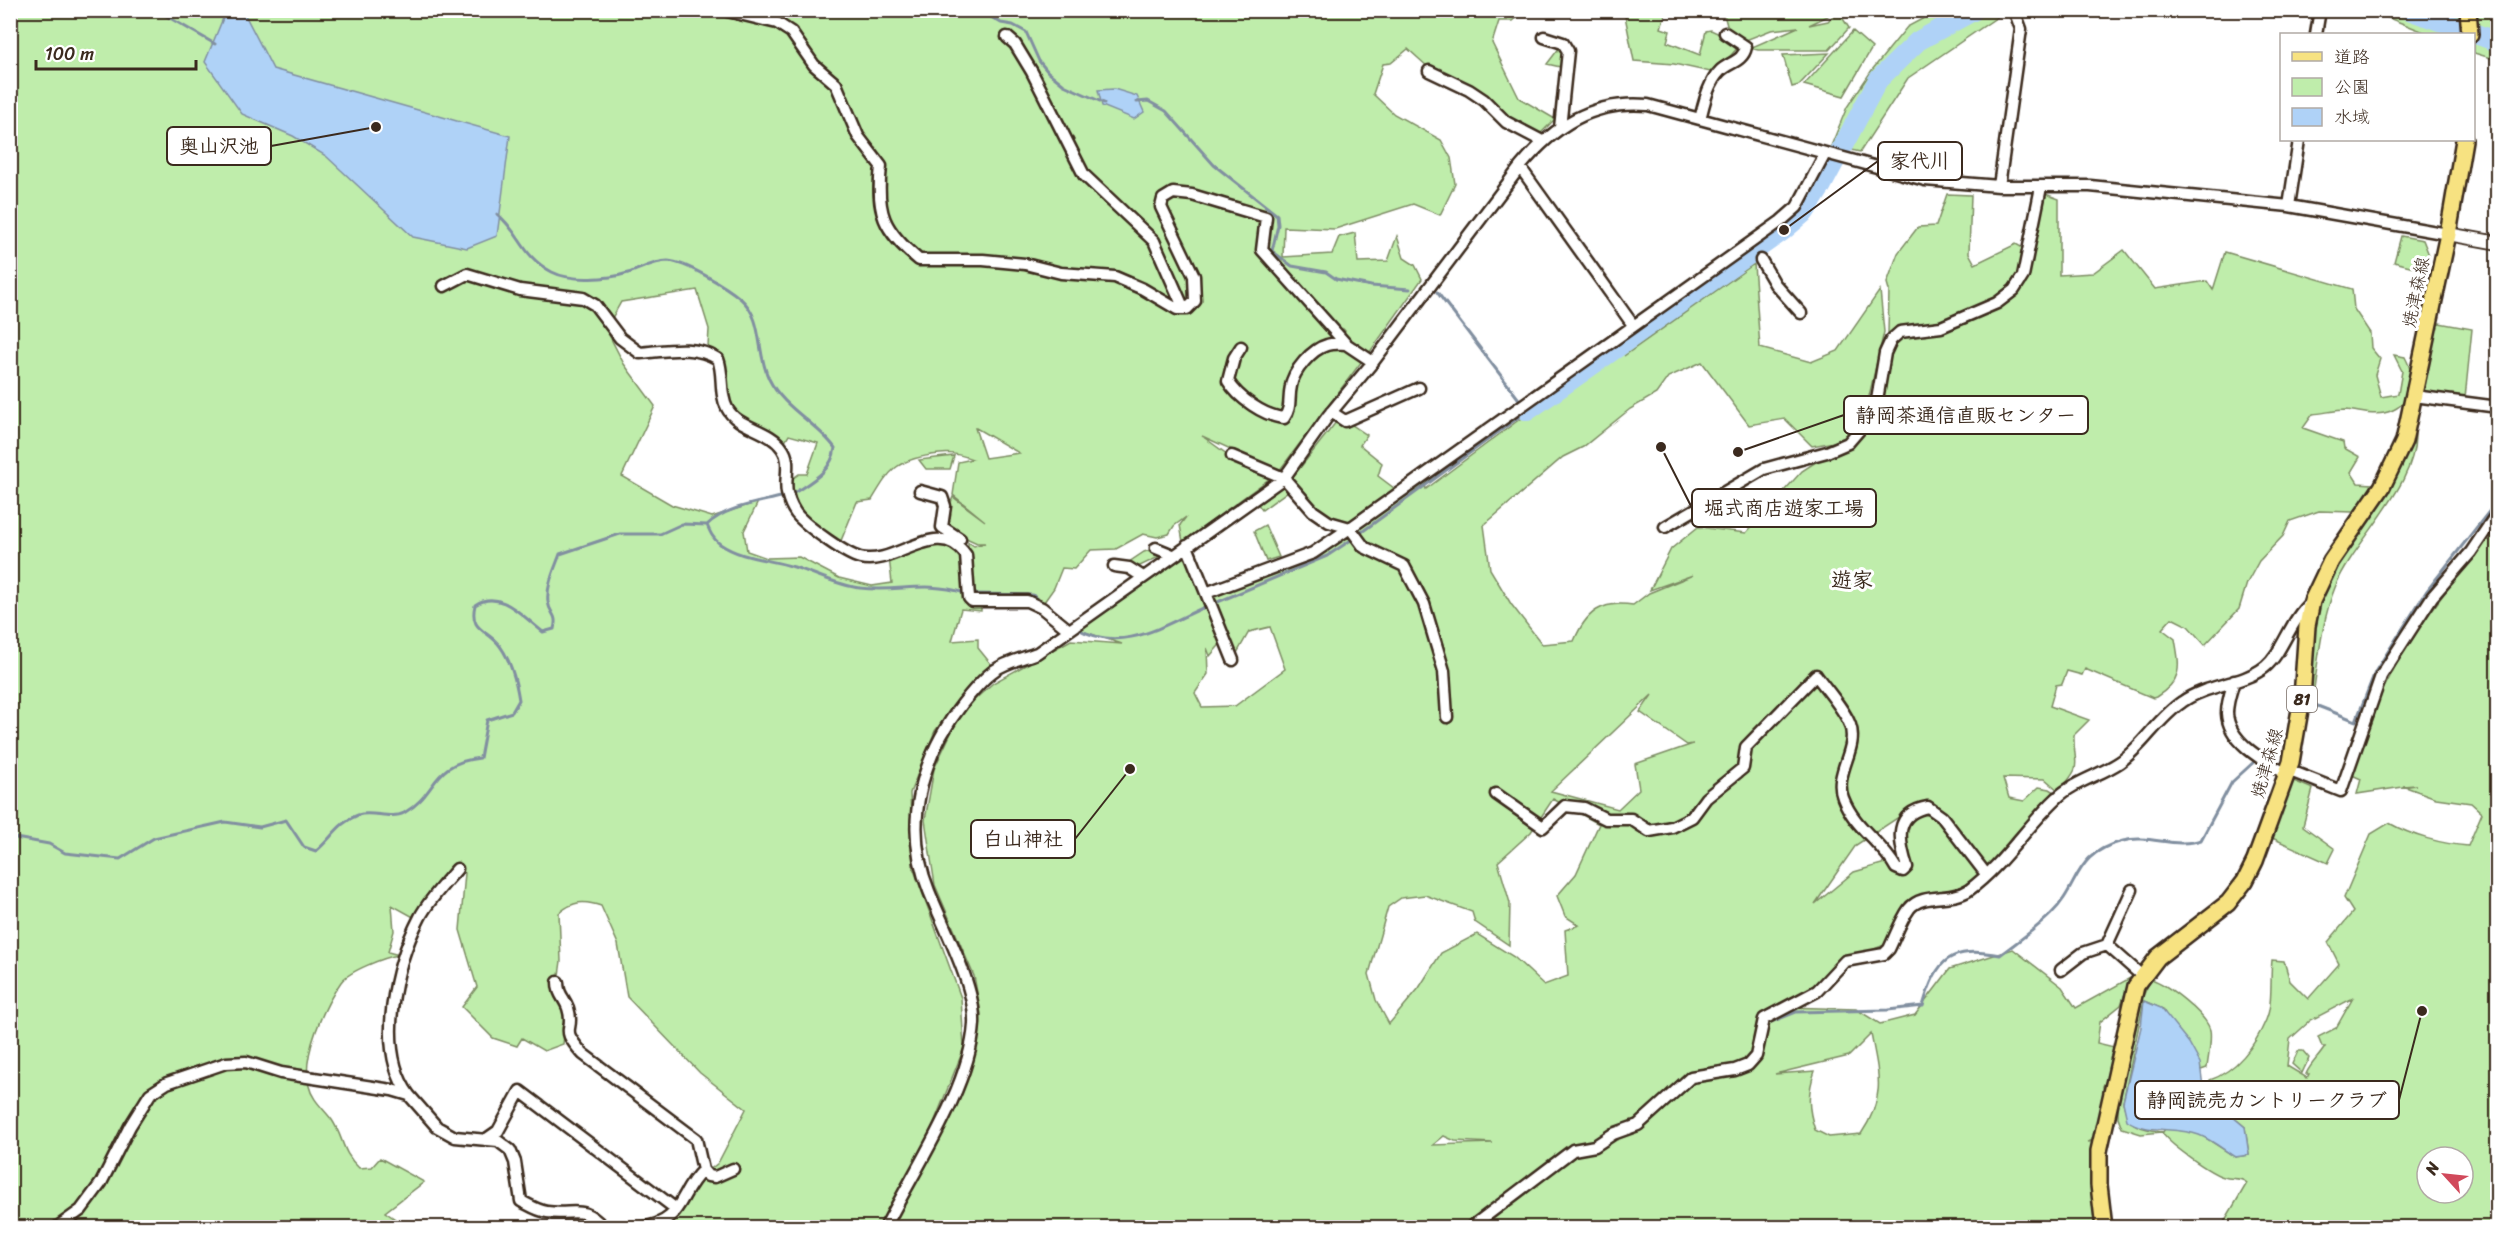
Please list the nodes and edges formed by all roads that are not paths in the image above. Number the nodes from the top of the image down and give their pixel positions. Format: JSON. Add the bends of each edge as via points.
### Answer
{"nodes":[{"id":1,"x":723,"y":10,"type":"edge"},
{"id":2,"x":2014,"y":10,"type":"edge"},
{"id":3,"x":2320,"y":10,"type":"edge"},
{"id":4,"x":1725,"y":33,"type":"dead end"},
{"id":5,"x":2316,"y":33,"type":"edge"},
{"id":6,"x":1007,"y":37,"type":"dead end"},
{"id":7,"x":1544,"y":37,"type":"dead end"},
{"id":8,"x":1429,"y":71,"type":"dead end"},
{"id":9,"x":1700,"y":119,"type":"junction"},
{"id":10,"x":1560,"y":128,"type":"junction"},
{"id":11,"x":1542,"y":141,"type":"junction"},
{"id":12,"x":2299,"y":141,"type":"edge"},
{"id":13,"x":2464,"y":141,"type":"edge"},
{"id":14,"x":1825,"y":154,"type":"junction"},
{"id":15,"x":1520,"y":167,"type":"junction"},
{"id":16,"x":1999,"y":186,"type":"junction"},
{"id":17,"x":2041,"y":187,"type":"junction"},
{"id":18,"x":2289,"y":206,"type":"junction"},
{"id":19,"x":2448,"y":234,"type":"junction"},
{"id":20,"x":2498,"y":243,"type":"edge"},
{"id":21,"x":1761,"y":260,"type":"dead end"},
{"id":22,"x":444,"y":286,"type":"dead end"},
{"id":23,"x":1184,"y":309,"type":"junction"},
{"id":24,"x":1801,"y":313,"type":"dead end"},
{"id":25,"x":1633,"y":325,"type":"junction"},
{"id":26,"x":1346,"y":344,"type":"junction"},
{"id":27,"x":1241,"y":347,"type":"dead end"},
{"id":28,"x":1373,"y":362,"type":"junction"},
{"id":29,"x":1419,"y":388,"type":"dead end"},
{"id":30,"x":2414,"y":396,"type":"junction"},
{"id":31,"x":2498,"y":407,"type":"edge"},
{"id":32,"x":1331,"y":412,"type":"junction"},
{"id":33,"x":1232,"y":456,"type":"dead end"},
{"id":34,"x":1284,"y":478,"type":"junction"},
{"id":35,"x":920,"y":491,"type":"dead end"},
{"id":36,"x":2498,"y":512,"type":"edge"},
{"id":37,"x":1665,"y":526,"type":"dead end"},
{"id":38,"x":1351,"y":529,"type":"junction"},
{"id":39,"x":1187,"y":546,"type":"junction"},
{"id":40,"x":1156,"y":548,"type":"dead end"},
{"id":41,"x":966,"y":555,"type":"junction"},
{"id":42,"x":1173,"y":555,"type":"junction"},
{"id":43,"x":1114,"y":566,"type":"dead end"},
{"id":44,"x":1143,"y":577,"type":"junction"},
{"id":45,"x":1207,"y":595,"type":"junction"},
{"id":46,"x":2312,"y":601,"type":"junction"},
{"id":47,"x":1073,"y":627,"type":"junction"},
{"id":48,"x":1233,"y":660,"type":"dead end"},
{"id":49,"x":2234,"y":681,"type":"junction"},
{"id":50,"x":1447,"y":717,"type":"dead end"},
{"id":51,"x":2287,"y":772,"type":"junction"},
{"id":52,"x":1496,"y":794,"type":"dead end"},
{"id":53,"x":457,"y":869,"type":"dead end"},
{"id":54,"x":1986,"y":874,"type":"junction"},
{"id":55,"x":2132,"y":890,"type":"dead end"},
{"id":56,"x":2107,"y":945,"type":"junction"},
{"id":57,"x":2061,"y":970,"type":"dead end"},
{"id":58,"x":2142,"y":976,"type":"junction"},
{"id":59,"x":558,"y":982,"type":"dead end"},
{"id":60,"x":409,"y":1095,"type":"junction"},
{"id":61,"x":485,"y":1140,"type":"junction"},
{"id":62,"x":733,"y":1169,"type":"dead end"},
{"id":63,"x":703,"y":1170,"type":"junction"},
{"id":64,"x":676,"y":1209,"type":"junction"},
{"id":65,"x":56,"y":1227,"type":"edge"},
{"id":66,"x":604,"y":1227,"type":"edge"},
{"id":67,"x":640,"y":1227,"type":"edge"},
{"id":68,"x":885,"y":1227,"type":"edge"},
{"id":69,"x":1470,"y":1227,"type":"edge"},
{"id":70,"x":2104,"y":1227,"type":"edge"}],
"edges":[{"from":1,"to":23,"type":"street","via":[[777,23],[791,32],[814,65],[836,84],[858,136],[881,166],[881,215],[896,240],[919,260],[983,260],[1115,277]]},
{"from":2,"to":16,"type":"street","via":[[2021,29]]},
{"from":3,"to":5,"type":"street"},
{"from":4,"to":9,"type":"street","via":[[1746,47],[1744,54],[1730,67],[1720,70]]},
{"from":6,"to":23,"type":"street","via":[[1032,72],[1084,175],[1154,241]]},
{"from":7,"to":10,"type":"street","via":[[1563,43],[1568,51]]},
{"from":8,"to":11,"type":"street","via":[[1469,90],[1506,123]]},
{"from":9,"to":10,"type":"street","via":[[1625,103],[1584,114]]},
{"from":9,"to":14,"type":"street"},
{"from":10,"to":11,"type":"street"},
{"from":11,"to":15,"type":"street"},
{"from":12,"to":18,"type":"street"},
{"from":13,"to":19,"type":"main road","name":"焼津森線","number":"81"},
{"from":14,"to":16,"type":"street","via":[[1925,180]]},
{"from":14,"to":25,"type":"street","via":[[1797,207]]},
{"from":15,"to":25,"type":"street"},
{"from":15,"to":28,"type":"street"},
{"from":16,"to":17,"type":"street"},
{"from":17,"to":18,"type":"street","via":[[2090,186]]},
{"from":17,"to":37,"type":"street","via":[[2023,276],[2014,290],[1997,303],[1941,327],[1900,332],[1891,340],[1877,400],[1867,422],[1848,443],[1764,469]]},
{"from":18,"to":19,"type":"street"},
{"from":19,"to":20,"type":"street"},
{"from":19,"to":30,"type":"main road","name":"焼津森線","number":"81"},
{"from":21,"to":24,"type":"street","via":[[1775,284]]},
{"from":22,"to":41,"type":"street","via":[[467,274],[520,290],[583,298],[596,305],[620,338],[640,353],[695,349],[708,352],[718,358],[723,396],[732,416],[774,439],[783,449],[788,464],[788,495],[799,517],[861,558],[878,559],[942,539],[952,541]]},
{"from":23,"to":26,"type":"street","via":[[1195,301],[1194,276],[1161,207],[1163,199],[1173,193],[1266,217],[1262,250]]},
{"from":25,"to":38,"type":"street"},
{"from":26,"to":27,"type":"street","via":[[1320,347],[1296,372],[1290,411],[1284,418],[1271,417],[1228,381]]},
{"from":26,"to":28,"type":"street"},
{"from":28,"to":32,"type":"street"},
{"from":29,"to":32,"type":"street","via":[[1346,421]]},
{"from":30,"to":31,"type":"street"},
{"from":30,"to":46,"type":"main road","name":"焼津森線","number":"81","via":[[2395,462],[2331,561]]},
{"from":32,"to":34,"type":"street"},
{"from":33,"to":34,"type":"street"},
{"from":34,"to":38,"type":"street","via":[[1313,511],[1329,522]]},
{"from":34,"to":39,"type":"street"},
{"from":35,"to":41,"type":"street","via":[[942,497],[942,527],[964,541]]},
{"from":36,"to":51,"type":"street","via":[[2471,552],[2432,597],[2381,676],[2340,791]]},
{"from":38,"to":45,"type":"street","via":[[1313,553]]},
{"from":38,"to":50,"type":"street","via":[[1364,547],[1404,566],[1411,576],[1424,604],[1444,671]]},
{"from":39,"to":42,"type":"street"},
{"from":39,"to":45,"type":"street"},
{"from":40,"to":42,"type":"street"},
{"from":41,"to":47,"type":"street","via":[[969,592],[981,603],[1035,603]]},
{"from":42,"to":44,"type":"street"},
{"from":43,"to":44,"type":"street","via":[[1130,568]]},
{"from":44,"to":47,"type":"street"},
{"from":45,"to":48,"type":"street"},
{"from":46,"to":49,"type":"street","via":[[2300,612],[2265,667]]},
{"from":46,"to":51,"type":"main road","name":"焼津森線","number":"81","via":[[2298,725]]},
{"from":47,"to":68,"type":"street","via":[[1036,652],[995,669],[985,678],[954,716],[923,776],[916,816],[920,860],[927,888],[970,996],[974,1023],[960,1080]]},
{"from":49,"to":51,"type":"street","via":[[2227,705],[2230,724],[2256,756]]},
{"from":49,"to":54,"type":"street","via":[[2209,687],[2184,701],[2164,715],[2138,748],[2119,763],[2059,795]]},
{"from":51,"to":58,"type":"main road","name":"焼津森線","number":"81","via":[[2244,881],[2228,903],[2158,957]]},
{"from":52,"to":54,"type":"street","via":[[1543,827],[1565,806],[1584,808],[1606,819],[1631,819],[1649,831],[1672,827],[1692,817],[1707,798],[1743,768],[1746,747],[1816,675],[1851,726],[1841,777],[1842,796],[1856,824],[1903,871],[1907,867],[1900,832],[1903,819],[1915,809],[1928,807],[1942,817]]},
{"from":53,"to":60,"type":"street","via":[[420,917],[395,991],[393,1050],[399,1081]]},
{"from":54,"to":69,"type":"street","via":[[1954,897],[1917,902],[1909,908],[1884,954],[1845,961],[1817,991],[1764,1019],[1756,1056],[1748,1065],[1691,1077],[1638,1125],[1612,1134],[1595,1146],[1573,1150]]},
{"from":55,"to":56,"type":"street"},
{"from":56,"to":57,"type":"street","via":[[2083,953]]},
{"from":56,"to":58,"type":"street"},
{"from":58,"to":70,"type":"main road","name":"焼津森線","number":"81","via":[[2136,986],[2099,1151],[2098,1185]]},
{"from":59,"to":63,"type":"street","via":[[558,993],[568,1006],[569,1039],[696,1139]]},
{"from":60,"to":61,"type":"street","via":[[437,1127],[454,1137]]},
{"from":60,"to":65,"type":"street","via":[[281,1073],[246,1062],[226,1063],[167,1083],[150,1094],[81,1210]]},
{"from":61,"to":64,"type":"street","via":[[498,1131],[520,1091]]},
{"from":61,"to":66,"type":"street","via":[[498,1141],[510,1150],[520,1201],[547,1212],[579,1210]]},
{"from":62,"to":63,"type":"street","via":[[715,1177]]},
{"from":63,"to":64,"type":"street"},
{"from":64,"to":67,"type":"street","via":[[658,1225]]}]}
